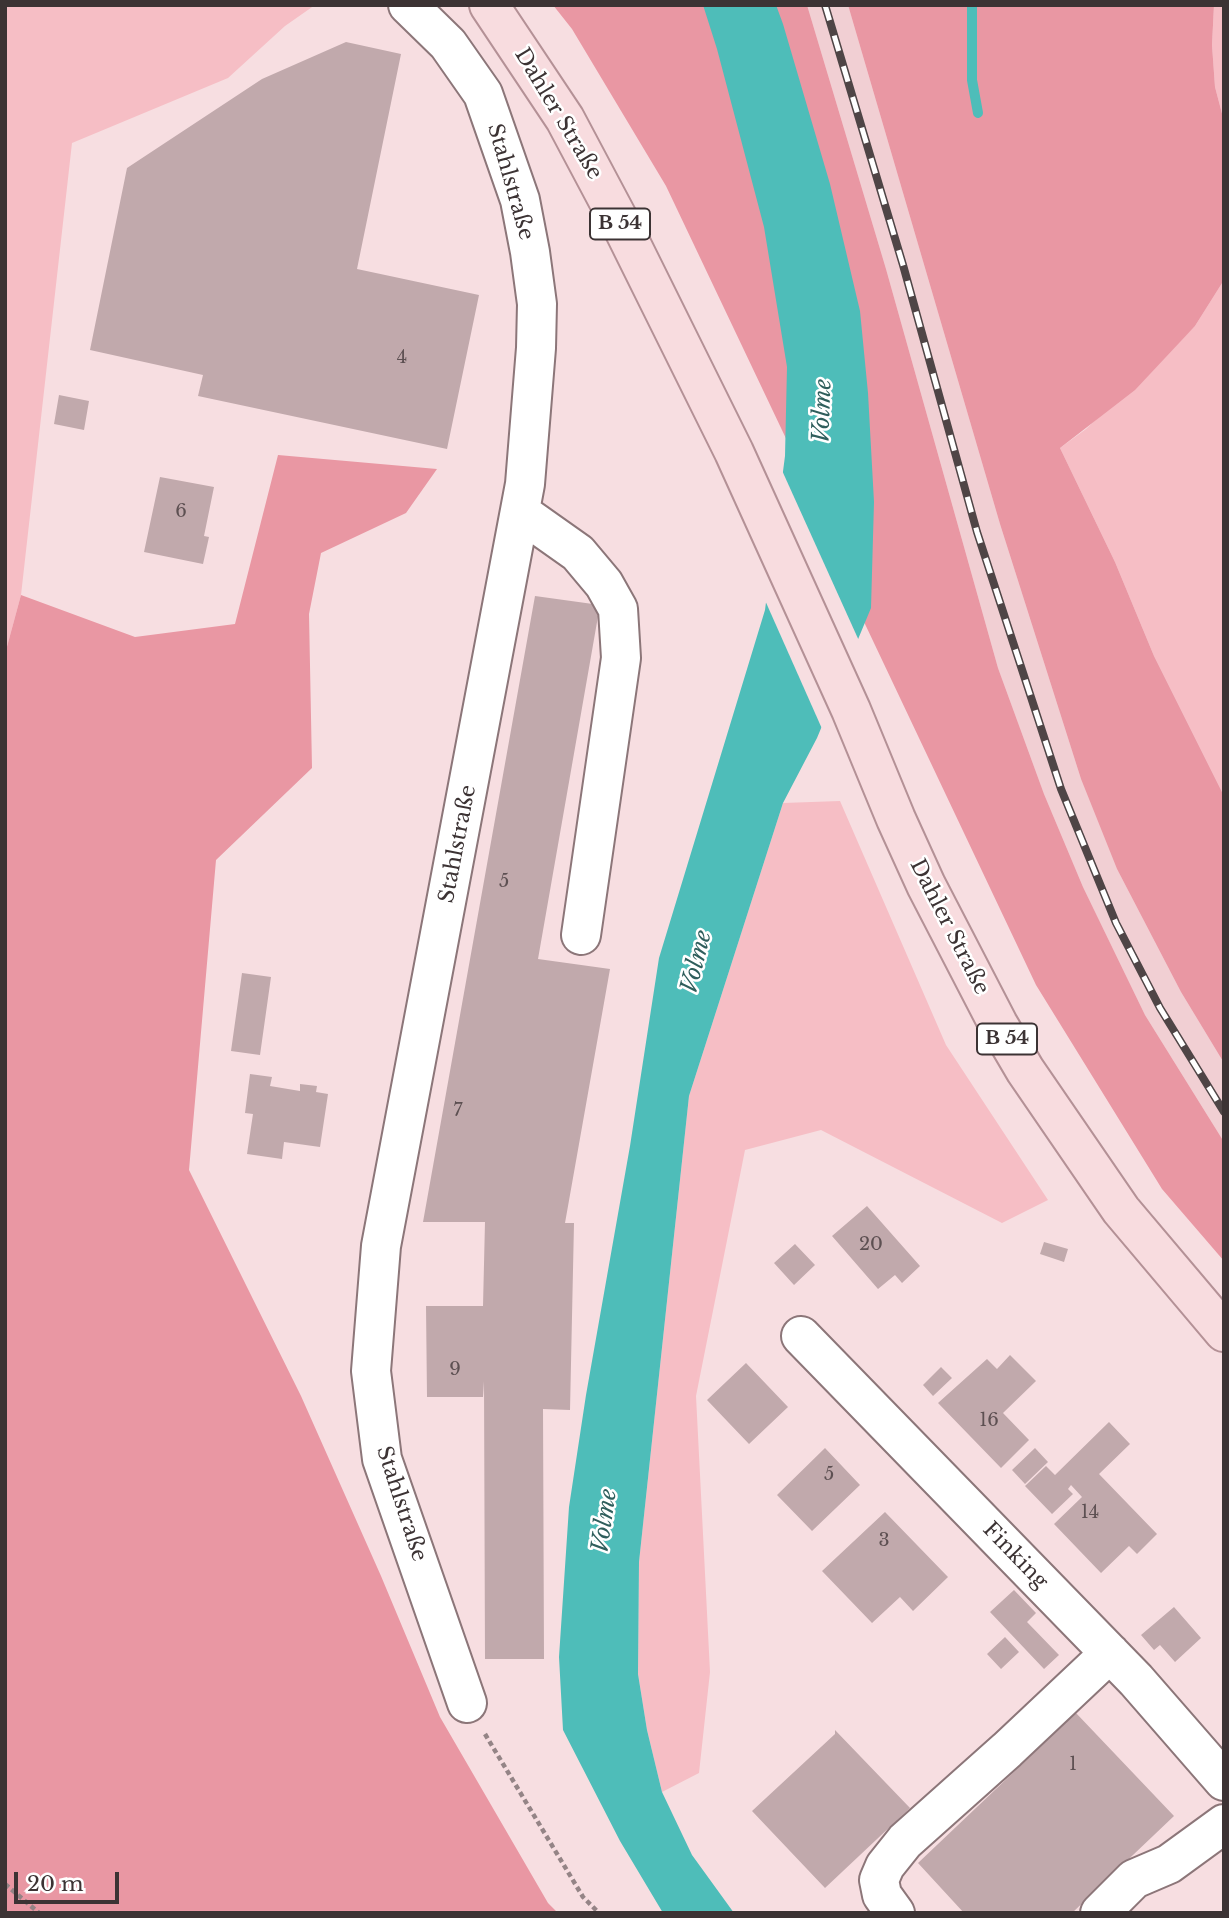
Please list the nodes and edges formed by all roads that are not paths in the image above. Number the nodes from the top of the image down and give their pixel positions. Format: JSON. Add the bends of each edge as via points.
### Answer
{"nodes":[{"id":1,"x":408,"y":5,"type":"edge"},
{"id":2,"x":489,"y":5,"type":"edge"},
{"id":3,"x":520,"y":512,"type":"junction"},
{"id":4,"x":581,"y":935,"type":"dead end"},
{"id":5,"x":1224,"y":1332,"type":"edge"},
{"id":6,"x":801,"y":1336,"type":"dead end"},
{"id":7,"x":1110,"y":1653,"type":"junction"},
{"id":8,"x":467,"y":1703,"type":"road end"},
{"id":9,"x":1224,"y":1781,"type":"edge"},
{"id":10,"x":1224,"y":1824,"type":"edge"},
{"id":11,"x":895,"y":1913,"type":"edge"},
{"id":12,"x":1100,"y":1913,"type":"edge"}],
"edges":[{"from":1,"to":3,"type":"street","name":"Stahlstraße","via":[[448,44],[483,94],[520,200],[537,304]]},
{"from":2,"to":5,"type":"main road","name":"Dahler Straße","number":"B 54","via":[[565,119],[734,452],[896,819],[973,978],[1025,1070],[1121,1210]]},
{"from":3,"to":4,"type":"street","via":[[578,553],[618,609],[621,658]]},
{"from":3,"to":8,"type":"street","name":"Stahlstraße","via":[[382,1246],[371,1371],[382,1459]]},
{"from":6,"to":7,"type":"street","name":"Finking"},
{"from":7,"to":9,"type":"street","name":"Finking"},
{"from":7,"to":11,"type":"street","via":[[905,1841],[879,1880],[882,1895]]},
{"from":10,"to":12,"type":"street","via":[[1169,1864],[1134,1879]]}]}
